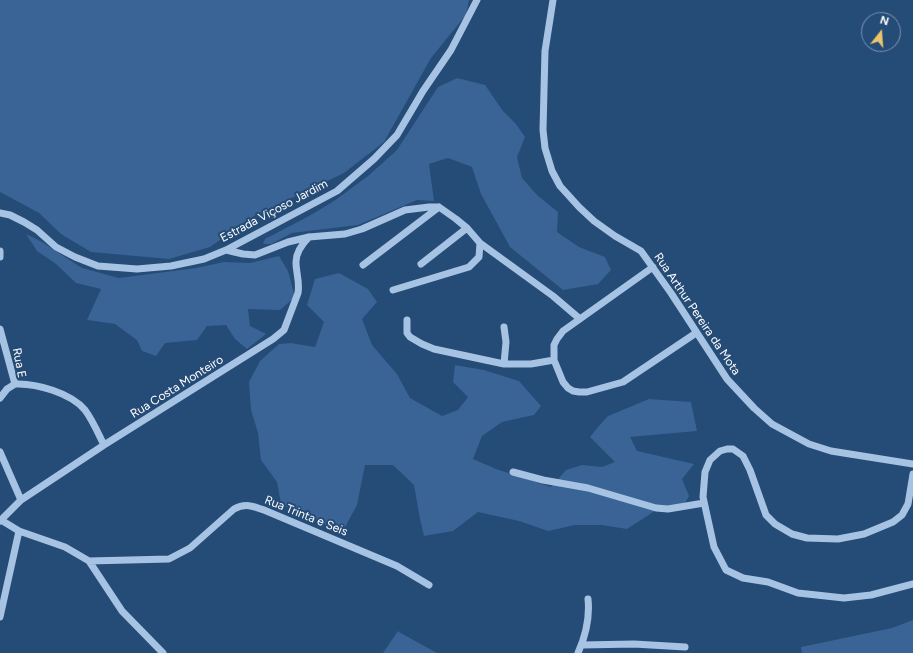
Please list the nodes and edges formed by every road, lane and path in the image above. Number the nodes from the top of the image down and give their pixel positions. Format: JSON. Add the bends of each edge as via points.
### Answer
{"nodes":[{"id":1,"x":477,"y":0,"type":"edge"},
{"id":2,"x":553,"y":0,"type":"edge"},
{"id":3,"x":439,"y":207,"type":"junction"},
{"id":4,"x":0,"y":213,"type":"edge"},
{"id":5,"x":467,"y":228,"type":"junction"},
{"id":6,"x":309,"y":237,"type":"junction"},
{"id":7,"x":480,"y":243,"type":"junction"},
{"id":8,"x":226,"y":250,"type":"junction"},
{"id":9,"x":0,"y":251,"type":"edge"},
{"id":10,"x":0,"y":257,"type":"edge"},
{"id":11,"x":363,"y":264,"type":"dead end"},
{"id":12,"x":421,"y":264,"type":"dead end"},
{"id":13,"x":653,"y":267,"type":"junction"},
{"id":14,"x":393,"y":290,"type":"dead end"},
{"id":15,"x":580,"y":319,"type":"junction"},
{"id":16,"x":407,"y":320,"type":"dead end"},
{"id":17,"x":504,"y":327,"type":"dead end"},
{"id":18,"x":0,"y":329,"type":"edge"},
{"id":19,"x":696,"y":333,"type":"junction"},
{"id":20,"x":554,"y":360,"type":"junction"},
{"id":21,"x":504,"y":364,"type":"junction"},
{"id":22,"x":15,"y":384,"type":"junction"},
{"id":23,"x":0,"y":398,"type":"edge"},
{"id":24,"x":104,"y":445,"type":"junction"},
{"id":25,"x":0,"y":452,"type":"edge"},
{"id":26,"x":913,"y":464,"type":"edge"},
{"id":27,"x":513,"y":472,"type":"dead end"},
{"id":28,"x":913,"y":474,"type":"edge"},
{"id":29,"x":21,"y":500,"type":"junction"},
{"id":30,"x":704,"y":503,"type":"junction"},
{"id":31,"x":0,"y":520,"type":"edge"},
{"id":32,"x":19,"y":531,"type":"junction"},
{"id":33,"x":89,"y":561,"type":"junction"},
{"id":34,"x":429,"y":584,"type":"dead end"},
{"id":35,"x":913,"y":584,"type":"edge"},
{"id":36,"x":588,"y":599,"type":"dead end"},
{"id":37,"x":0,"y":617,"type":"edge"},
{"id":38,"x":582,"y":645,"type":"junction"},
{"id":39,"x":685,"y":647,"type":"dead end"},
{"id":40,"x":163,"y":653,"type":"edge"},
{"id":41,"x":578,"y":653,"type":"edge"}],
"edges":[{"from":1,"to":8,"type":"street","name":"Estrada Viçoso Jardim","via":[[451,50],[397,135],[374,158],[337,191]]},
{"from":2,"to":13,"type":"street","name":"Rua Arthur Pereira da Mota","via":[[545,51],[543,130],[552,171],[560,186],[579,208],[615,236],[641,251]]},
{"from":3,"to":5,"type":"street"},
{"from":3,"to":6,"type":"street","via":[[405,210],[345,234]]},
{"from":3,"to":11,"type":"street"},
{"from":4,"to":8,"type":"street","name":"Estrada Viçoso Jardim","via":[[24,222],[56,247],[98,266],[137,269],[171,266],[204,259]]},
{"from":5,"to":7,"type":"street"},
{"from":5,"to":12,"type":"street"},
{"from":6,"to":8,"type":"street","via":[[255,255]]},
{"from":6,"to":24,"type":"street","name":"Rua Costa Monteiro","via":[[296,256],[299,287],[284,330]]},
{"from":7,"to":14,"type":"street","via":[[479,257],[469,267]]},
{"from":7,"to":15,"type":"street"},
{"from":9,"to":10,"type":"street"},
{"from":13,"to":15,"type":"street"},
{"from":13,"to":19,"type":"street","name":"Rua Arthur Pereira da Mota"},
{"from":15,"to":20,"type":"street","via":[[563,331],[557,339],[553,352]]},
{"from":16,"to":21,"type":"street","via":[[407,333],[415,341],[447,352]]},
{"from":17,"to":21,"type":"street"},
{"from":18,"to":22,"type":"street","name":"Rua E"},
{"from":19,"to":20,"type":"street","via":[[623,382],[587,392],[568,388]]},
{"from":19,"to":26,"type":"street","name":"Rua Arthur Pereira da Mota","via":[[731,384],[754,408],[786,433],[831,451]]},
{"from":20,"to":21,"type":"street","via":[[531,364]]},
{"from":22,"to":23,"type":"street","name":"Rua E"},
{"from":22,"to":24,"type":"street","via":[[26,383],[41,387],[74,400],[93,422]]},
{"from":24,"to":29,"type":"street","name":"Rua Costa Monteiro"},
{"from":25,"to":29,"type":"street"},
{"from":27,"to":30,"type":"street","via":[[588,488],[668,510]]},
{"from":28,"to":30,"type":"street","via":[[908,504],[902,515],[894,522],[864,534],[838,539],[807,538],[792,534],[775,524],[766,515],[743,456],[733,450],[720,450],[710,460],[705,472]]},
{"from":29,"to":31,"type":"street","name":"Rua Costa Monteiro"},
{"from":30,"to":35,"type":"street","via":[[714,547],[726,570],[743,578],[768,582],[798,593],[844,598],[871,595]]},
{"from":31,"to":32,"type":"street"},
{"from":32,"to":33,"type":"street","via":[[65,547]]},
{"from":32,"to":37,"type":"street"},
{"from":33,"to":34,"type":"street","name":"Rua Trinta e Seis","via":[[169,559],[190,548],[234,509],[248,505],[397,566]]},
{"from":33,"to":40,"type":"street","via":[[122,611]]},
{"from":36,"to":38,"type":"street","via":[[590,612]]},
{"from":38,"to":39,"type":"street","via":[[634,644]]},
{"from":38,"to":41,"type":"street"}]}
